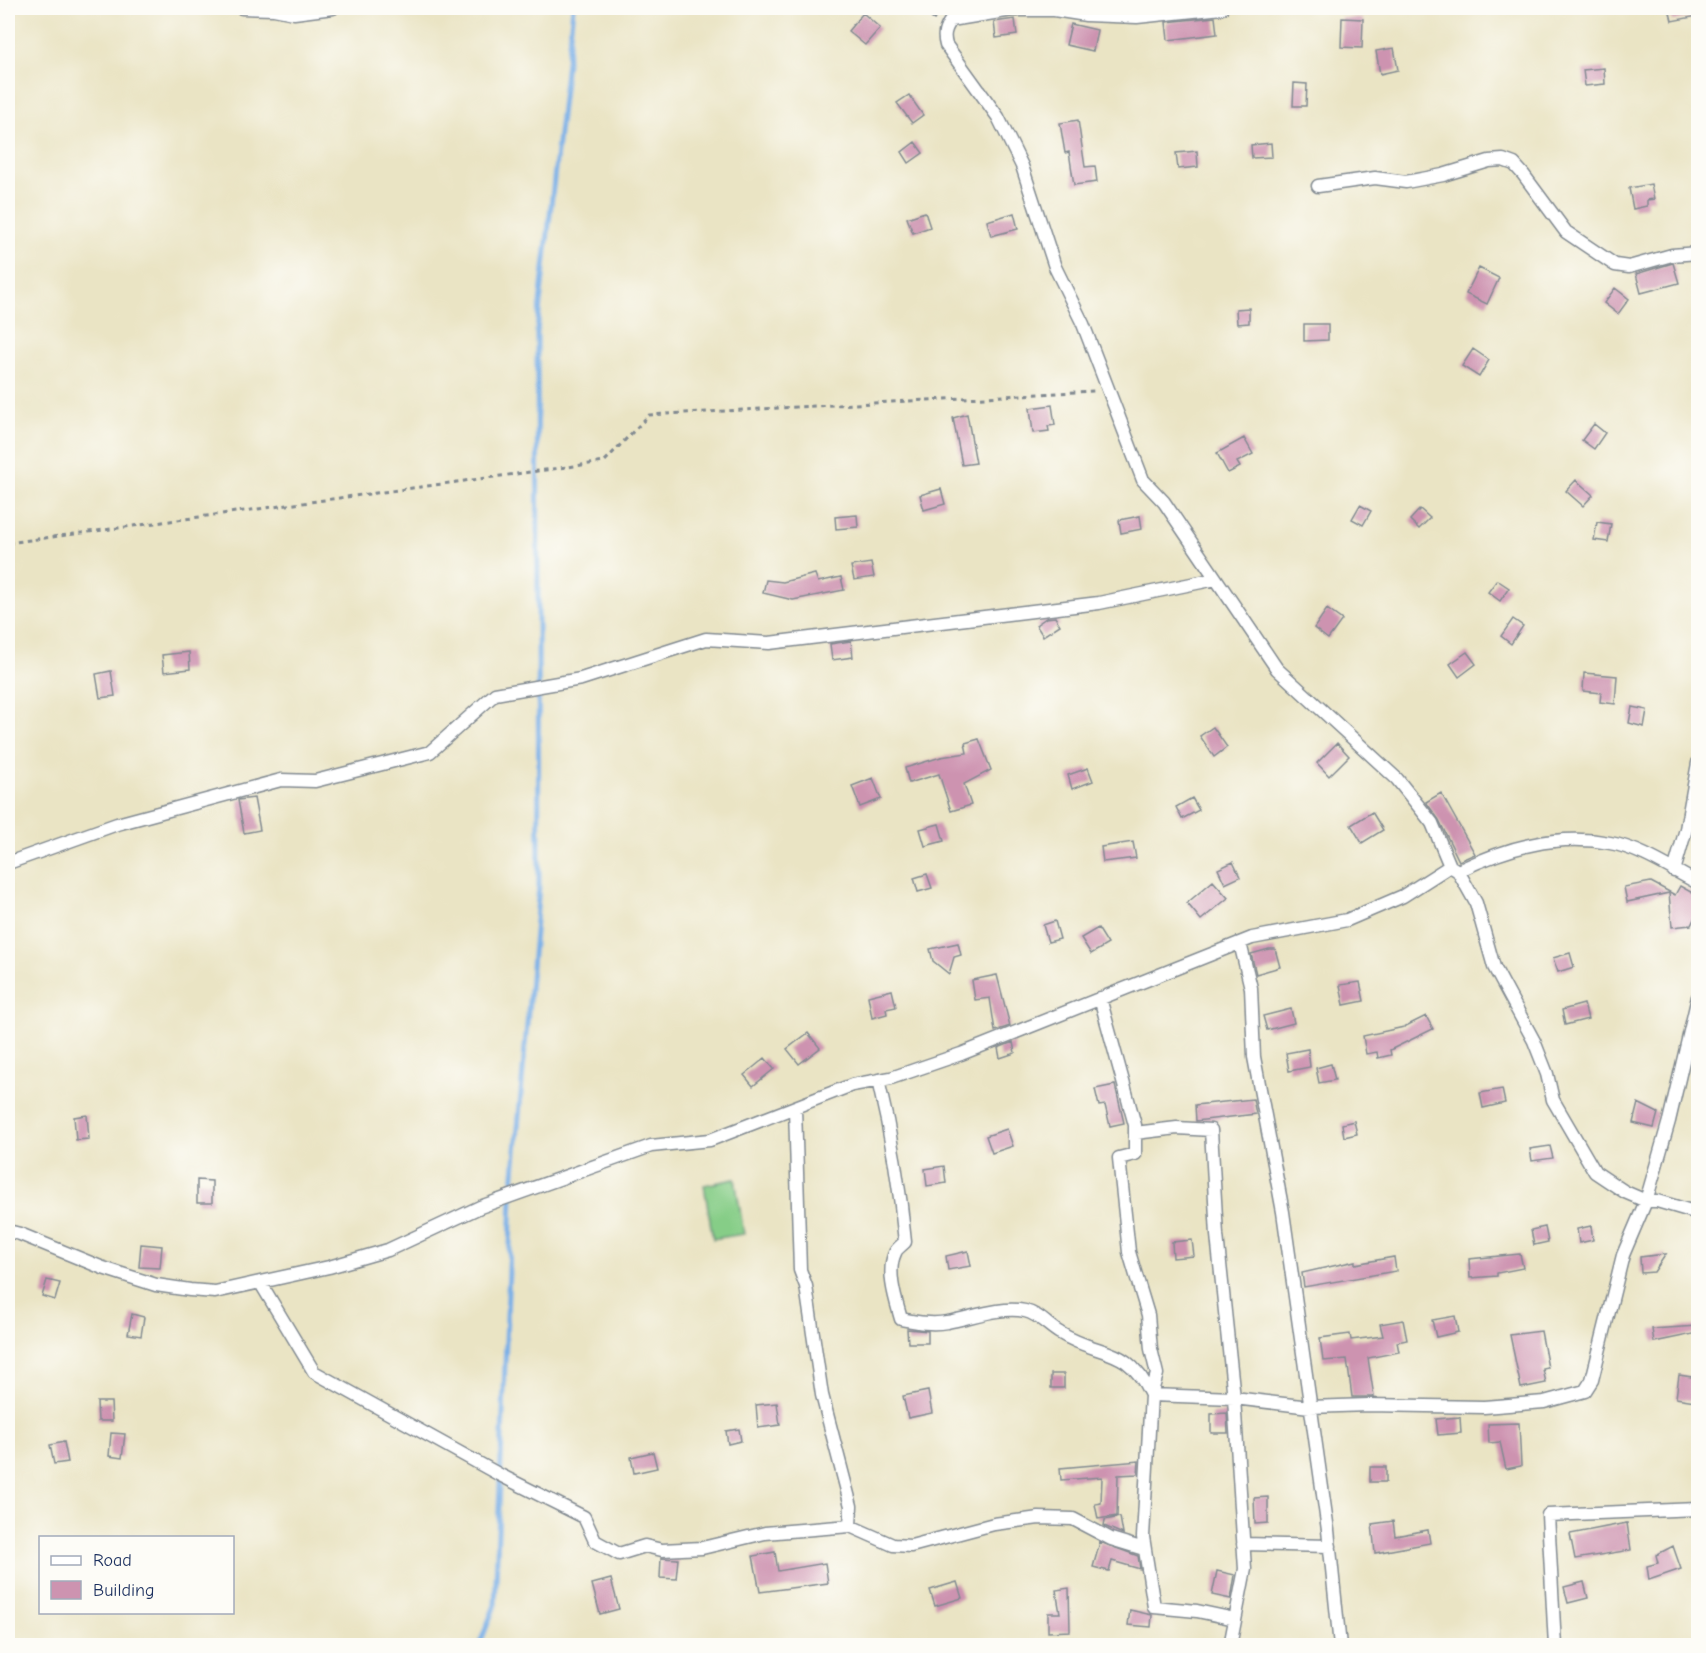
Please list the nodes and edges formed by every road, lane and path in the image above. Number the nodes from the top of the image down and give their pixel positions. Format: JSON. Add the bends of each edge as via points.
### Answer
{"nodes":[{"id":1,"x":242,"y":8,"type":"edge"},
{"id":2,"x":333,"y":8,"type":"edge"},
{"id":3,"x":916,"y":8,"type":"edge"},
{"id":4,"x":1222,"y":8,"type":"edge"},
{"id":5,"x":946,"y":27,"type":"junction"},
{"id":6,"x":1318,"y":186,"type":"dead end"},
{"id":7,"x":1698,"y":253,"type":"edge"},
{"id":8,"x":1109,"y":390,"type":"junction"},
{"id":9,"x":8,"y":543,"type":"edge"},
{"id":10,"x":1216,"y":579,"type":"junction"},
{"id":11,"x":1698,"y":764,"type":"edge"},
{"id":12,"x":8,"y":863,"type":"edge"},
{"id":13,"x":1454,"y":869,"type":"junction"},
{"id":14,"x":1674,"y":871,"type":"junction"},
{"id":15,"x":1698,"y":883,"type":"edge"},
{"id":16,"x":1240,"y":942,"type":"junction"},
{"id":17,"x":1698,"y":997,"type":"edge"},
{"id":18,"x":1100,"y":998,"type":"junction"},
{"id":19,"x":878,"y":1080,"type":"junction"},
{"id":20,"x":795,"y":1108,"type":"junction"},
{"id":21,"x":1135,"y":1133,"type":"junction"},
{"id":22,"x":1646,"y":1201,"type":"junction"},
{"id":23,"x":1698,"y":1213,"type":"edge"},
{"id":24,"x":8,"y":1231,"type":"edge"},
{"id":25,"x":260,"y":1282,"type":"junction"},
{"id":26,"x":1151,"y":1395,"type":"junction"},
{"id":27,"x":1234,"y":1398,"type":"junction"},
{"id":28,"x":1310,"y":1407,"type":"junction"},
{"id":29,"x":1698,"y":1509,"type":"edge"},
{"id":30,"x":850,"y":1526,"type":"junction"},
{"id":31,"x":1243,"y":1544,"type":"junction"},
{"id":32,"x":1330,"y":1546,"type":"junction"},
{"id":33,"x":1144,"y":1549,"type":"junction"},
{"id":34,"x":1235,"y":1619,"type":"junction"},
{"id":35,"x":1230,"y":1646,"type":"edge"},
{"id":36,"x":1340,"y":1646,"type":"edge"},
{"id":37,"x":1555,"y":1646,"type":"edge"}],
"edges":[{"from":1,"to":2,"type":"street","via":[[294,13]]},
{"from":3,"to":5,"type":"path"},
{"from":4,"to":5,"type":"street","via":[[1137,17],[1012,10],[951,20]]},
{"from":5,"to":8,"type":"street","via":[[946,45],[998,117],[1022,166],[1055,267]]},
{"from":6,"to":7,"type":"street","via":[[1375,178],[1406,182],[1503,160],[1514,164],[1566,232],[1615,266],[1629,267],[1672,255]]},
{"from":8,"to":9,"type":"path","via":[[649,414],[604,462]]},
{"from":8,"to":10,"type":"street","via":[[1143,480],[1164,502]]},
{"from":10,"to":12,"type":"street","via":[[1099,603],[769,643],[706,639],[581,679],[495,694],[430,752],[315,781],[281,780],[117,824]]},
{"from":10,"to":13,"type":"street","via":[[1277,669],[1397,779],[1432,823]]},
{"from":11,"to":14,"type":"street"},
{"from":13,"to":14,"type":"street","via":[[1525,844],[1555,840],[1611,843]]},
{"from":13,"to":16,"type":"street","via":[[1347,920]]},
{"from":13,"to":22,"type":"street","via":[[1476,903],[1494,967],[1534,1041],[1553,1100],[1595,1172]]},
{"from":14,"to":15,"type":"street"},
{"from":16,"to":18,"type":"street"},
{"from":16,"to":28,"type":"street","via":[[1251,988],[1254,1057],[1283,1212]]},
{"from":17,"to":22,"type":"street"},
{"from":18,"to":19,"type":"street","via":[[961,1054]]},
{"from":18,"to":21,"type":"street"},
{"from":19,"to":20,"type":"street","via":[[852,1085]]},
{"from":19,"to":26,"type":"street","via":[[896,1156],[901,1198],[905,1242],[895,1252],[893,1268],[894,1295],[902,1319],[945,1322],[993,1312],[1025,1311],[1059,1332],[1130,1363],[1141,1374]]},
{"from":20,"to":25,"type":"street","via":[[710,1140],[651,1146],[480,1207],[388,1250]]},
{"from":20,"to":30,"type":"street","via":[[800,1270],[806,1286],[822,1395],[851,1506]]},
{"from":21,"to":26,"type":"street","via":[[1135,1154],[1119,1158],[1129,1252],[1148,1315],[1157,1374]]},
{"from":21,"to":27,"type":"street","via":[[1177,1128],[1211,1130],[1217,1235]]},
{"from":22,"to":23,"type":"street"},
{"from":22,"to":28,"type":"street","via":[[1623,1255],[1592,1380],[1585,1391],[1544,1402],[1484,1407]]},
{"from":24,"to":25,"type":"street","via":[[156,1285],[215,1292]]},
{"from":25,"to":30,"type":"street","via":[[314,1372],[584,1517],[595,1541],[619,1554],[645,1546],[662,1550],[702,1548],[765,1533]]},
{"from":26,"to":27,"type":"street"},
{"from":26,"to":33,"type":"street"},
{"from":27,"to":28,"type":"street"},
{"from":27,"to":31,"type":"street"},
{"from":28,"to":32,"type":"street"},
{"from":29,"to":37,"type":"street","via":[[1548,1515]]},
{"from":30,"to":33,"type":"street","via":[[893,1545],[911,1546],[994,1524],[1039,1518],[1073,1519],[1111,1539]]},
{"from":31,"to":32,"type":"street"},
{"from":31,"to":34,"type":"street","via":[[1245,1569]]},
{"from":32,"to":36,"type":"street"},
{"from":33,"to":34,"type":"street","via":[[1154,1607]]},
{"from":34,"to":35,"type":"street"}]}
